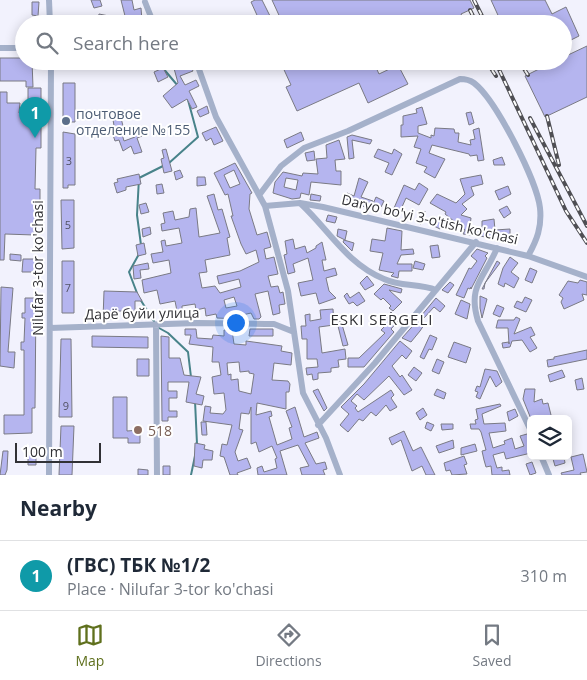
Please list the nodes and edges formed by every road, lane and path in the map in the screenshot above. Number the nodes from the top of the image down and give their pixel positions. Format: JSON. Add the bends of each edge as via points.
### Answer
{"nodes":[{"id":1,"x":49,"y":0,"type":"edge"},
{"id":2,"x":145,"y":1,"type":"edge"},
{"id":3,"x":50,"y":15,"type":"edge"},
{"id":4,"x":147,"y":15,"type":"edge"},
{"id":5,"x":149,"y":15,"type":"edge"},
{"id":6,"x":0,"y":48,"type":"edge"},
{"id":7,"x":15,"y":48,"type":"edge"},
{"id":8,"x":50,"y":70,"type":"edge"},
{"id":9,"x":199,"y":70,"type":"edge"},
{"id":10,"x":260,"y":194,"type":"junction"},
{"id":11,"x":300,"y":203,"type":"junction"},
{"id":12,"x":265,"y":206,"type":"junction"},
{"id":13,"x":476,"y":242,"type":"junction"},
{"id":14,"x":497,"y":248,"type":"junction"},
{"id":15,"x":528,"y":256,"type":"junction"},
{"id":16,"x":587,"y":277,"type":"edge"},
{"id":17,"x":436,"y":290,"type":"junction"},
{"id":18,"x":156,"y":325,"type":"junction"},
{"id":19,"x":50,"y":328,"type":"junction"},
{"id":20,"x":294,"y":332,"type":"junction"},
{"id":21,"x":527,"y":423,"type":"edge"},
{"id":22,"x":318,"y":424,"type":"junction"},
{"id":23,"x":543,"y":460,"type":"edge"},
{"id":24,"x":49,"y":475,"type":"edge"},
{"id":25,"x":157,"y":475,"type":"edge"},
{"id":26,"x":340,"y":475,"type":"edge"},
{"id":27,"x":549,"y":475,"type":"edge"}],
"edges":[{"from":1,"to":3,"type":"street"},
{"from":2,"to":4,"type":"street"},
{"from":2,"to":5,"type":"street"},
{"from":6,"to":7,"type":"street"},
{"from":8,"to":19,"type":"street","name":"Nilufar 3-tor ko'chasi"},
{"from":9,"to":10,"type":"street","via":[[216,117]]},
{"from":10,"to":12,"type":"street"},
{"from":10,"to":15,"type":"street","via":[[281,166],[304,148],[466,79],[476,85],[511,135],[537,194],[540,232]]},
{"from":11,"to":12,"type":"street","name":"Daryo bo'yi 3-o'tish ko'chasi"},
{"from":11,"to":13,"type":"street","name":"Daryo bo'yi 3-o'tish ko'chasi"},
{"from":11,"to":17,"type":"street","via":[[347,255],[367,271],[394,283],[425,285]]},
{"from":12,"to":20,"type":"street","via":[[288,291]]},
{"from":13,"to":14,"type":"street","name":"Daryo bo'yi 3-o'tish ko'chasi"},
{"from":13,"to":17,"type":"street"},
{"from":14,"to":15,"type":"street","name":"Daryo bo'yi 3-o'tish ko'chasi"},
{"from":14,"to":21,"type":"street","via":[[474,294],[473,305]]},
{"from":15,"to":16,"type":"street","name":"Daryo bo'yi 3-o'tish ko'chasi"},
{"from":17,"to":22,"type":"street"},
{"from":18,"to":19,"type":"street","name":"Дарё буйи улица"},
{"from":18,"to":20,"type":"street","name":"Дарё буйи улица","via":[[274,324]]},
{"from":18,"to":25,"type":"street"},
{"from":19,"to":24,"type":"street","name":"Nilufar 3-tor ko'chasi"},
{"from":20,"to":22,"type":"street","via":[[303,393]]},
{"from":22,"to":26,"type":"street"},
{"from":23,"to":27,"type":"street"}]}
